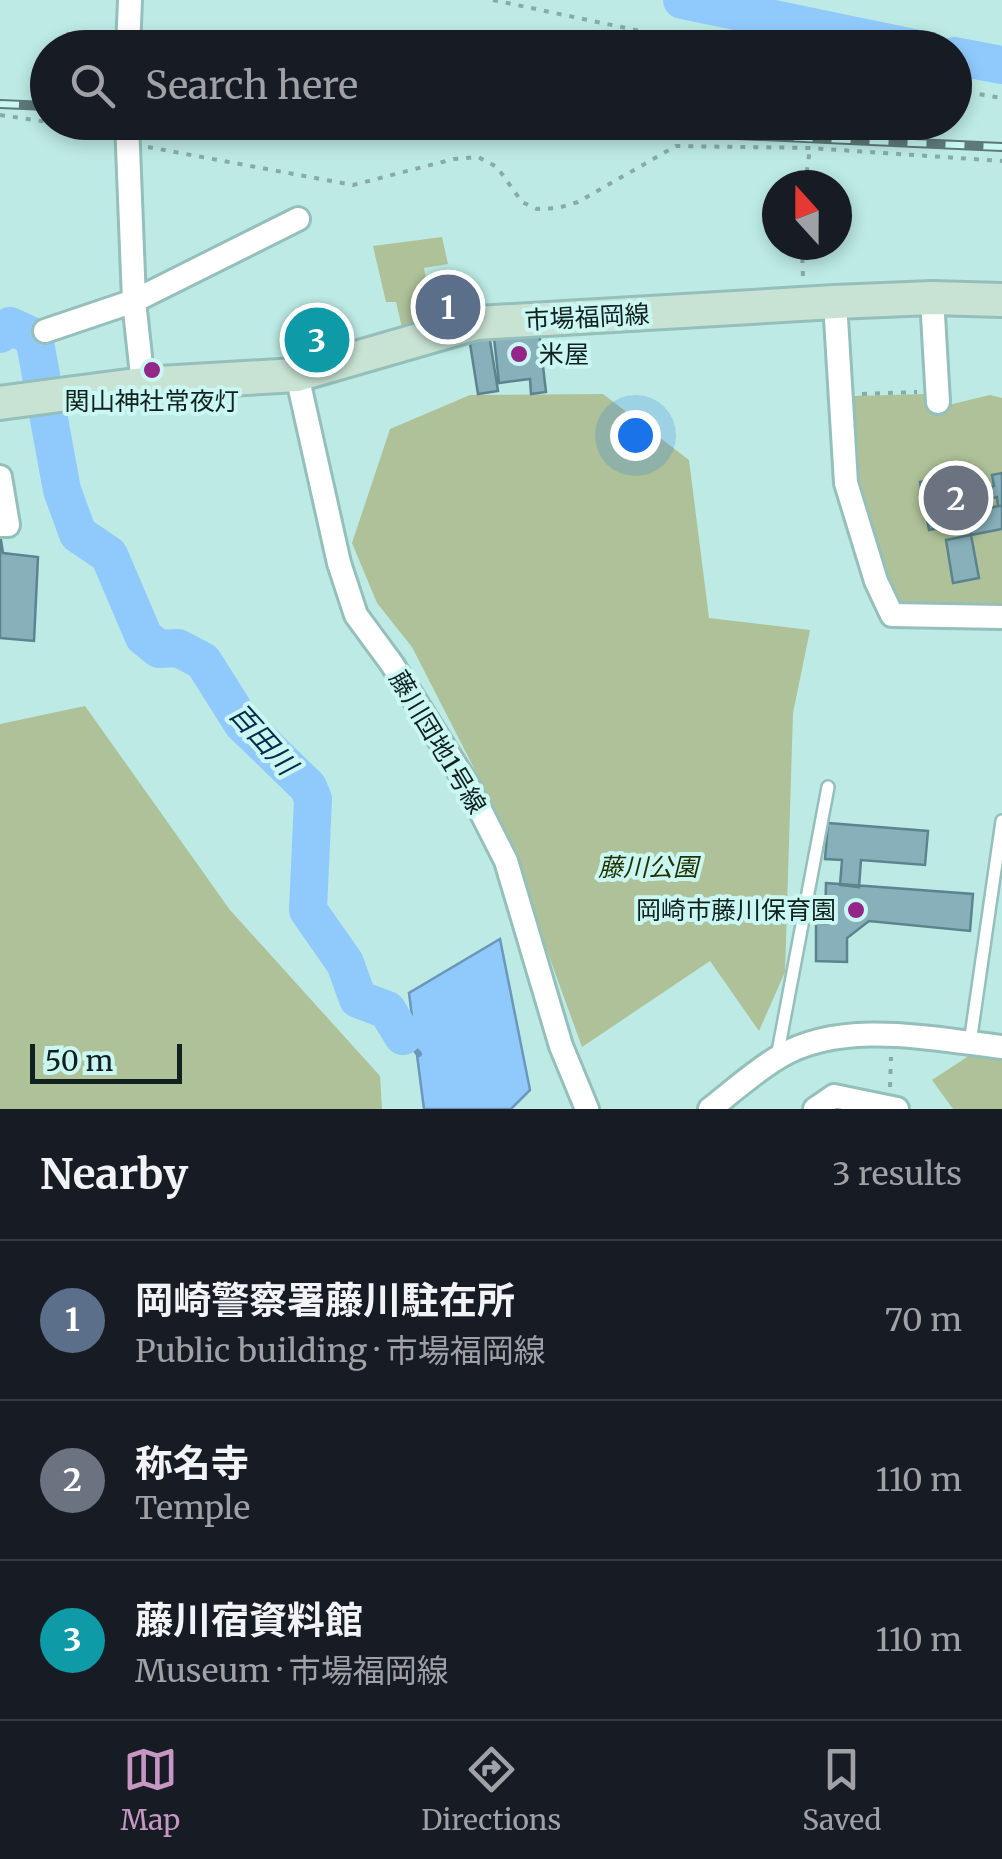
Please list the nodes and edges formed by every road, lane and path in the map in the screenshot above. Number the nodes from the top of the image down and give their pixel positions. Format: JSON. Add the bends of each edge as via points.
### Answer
{"nodes":[{"id":1,"x":130,"y":0,"type":"edge"},
{"id":2,"x":492,"y":0,"type":"edge"},
{"id":3,"x":129,"y":30,"type":"edge"},
{"id":4,"x":635,"y":30,"type":"edge"},
{"id":5,"x":972,"y":93,"type":"edge"},
{"id":6,"x":1002,"y":98,"type":"edge"},
{"id":7,"x":0,"y":115,"type":"edge"},
{"id":8,"x":30,"y":119,"type":"edge"},
{"id":9,"x":127,"y":140,"type":"edge"},
{"id":10,"x":158,"y":140,"type":"edge"},
{"id":11,"x":810,"y":148,"type":"junction"},
{"id":12,"x":1002,"y":161,"type":"edge"},
{"id":13,"x":807,"y":170,"type":"edge"},
{"id":14,"x":298,"y":219,"type":"dead end"},
{"id":15,"x":806,"y":260,"type":"edge"},
{"id":16,"x":932,"y":298,"type":"junction"},
{"id":17,"x":1002,"y":300,"type":"edge"},
{"id":18,"x":134,"y":301,"type":"junction"},
{"id":19,"x":819,"y":303,"type":"junction"},
{"id":20,"x":45,"y":331,"type":"dead end"},
{"id":21,"x":296,"y":375,"type":"junction"},
{"id":22,"x":132,"y":386,"type":"junction"},
{"id":23,"x":841,"y":395,"type":"junction"},
{"id":24,"x":938,"y":396,"type":"joint"},
{"id":25,"x":0,"y":403,"type":"edge"},
{"id":26,"x":0,"y":476,"type":"edge"},
{"id":27,"x":0,"y":525,"type":"edge"},
{"id":28,"x":1002,"y":617,"type":"edge"},
{"id":29,"x":828,"y":787,"type":"dead end"},
{"id":30,"x":1002,"y":821,"type":"edge"},
{"id":31,"x":970,"y":1043,"type":"junction"},
{"id":32,"x":1002,"y":1047,"type":"edge"},
{"id":33,"x":778,"y":1057,"type":"junction"},
{"id":34,"x":586,"y":1109,"type":"edge"},
{"id":35,"x":710,"y":1109,"type":"edge"},
{"id":36,"x":816,"y":1109,"type":"edge"},
{"id":37,"x":897,"y":1109,"type":"edge"}],
"edges":[{"from":1,"to":3,"type":"street"},
{"from":2,"to":4,"type":"path"},
{"from":5,"to":6,"type":"path"},
{"from":7,"to":8,"type":"path"},
{"from":9,"to":18,"type":"street"},
{"from":10,"to":11,"type":"path","via":[[353,184],[478,157],[498,166],[522,202],[536,209],[578,202],[676,146]]},
{"from":11,"to":12,"type":"path"},
{"from":11,"to":13,"type":"path"},
{"from":14,"to":18,"type":"street"},
{"from":15,"to":19,"type":"path"},
{"from":16,"to":17,"type":"main road","name":"市場福岡線"},
{"from":16,"to":19,"type":"main road","name":"市場福岡線"},
{"from":16,"to":24,"type":"street"},
{"from":18,"to":20,"type":"street"},
{"from":18,"to":22,"type":"street"},
{"from":19,"to":21,"type":"main road","name":"市場福岡線","via":[[477,323]]},
{"from":19,"to":23,"type":"street"},
{"from":21,"to":22,"type":"main road","name":"市場福岡線"},
{"from":21,"to":34,"type":"street","name":"藤川団地1号線","via":[[356,616],[467,784],[506,862],[560,1046]]},
{"from":22,"to":25,"type":"main road","name":"市場福岡線"},
{"from":23,"to":24,"type":"path"},
{"from":23,"to":28,"type":"street","via":[[846,483],[892,615]]},
{"from":26,"to":27,"type":"street","via":[[8,525]]},
{"from":29,"to":33,"type":"lane"},
{"from":30,"to":31,"type":"lane"},
{"from":31,"to":32,"type":"street"},
{"from":31,"to":33,"type":"street","via":[[832,1035]]},
{"from":33,"to":35,"type":"street"},
{"from":36,"to":37,"type":"street","via":[[834,1096]]}]}
